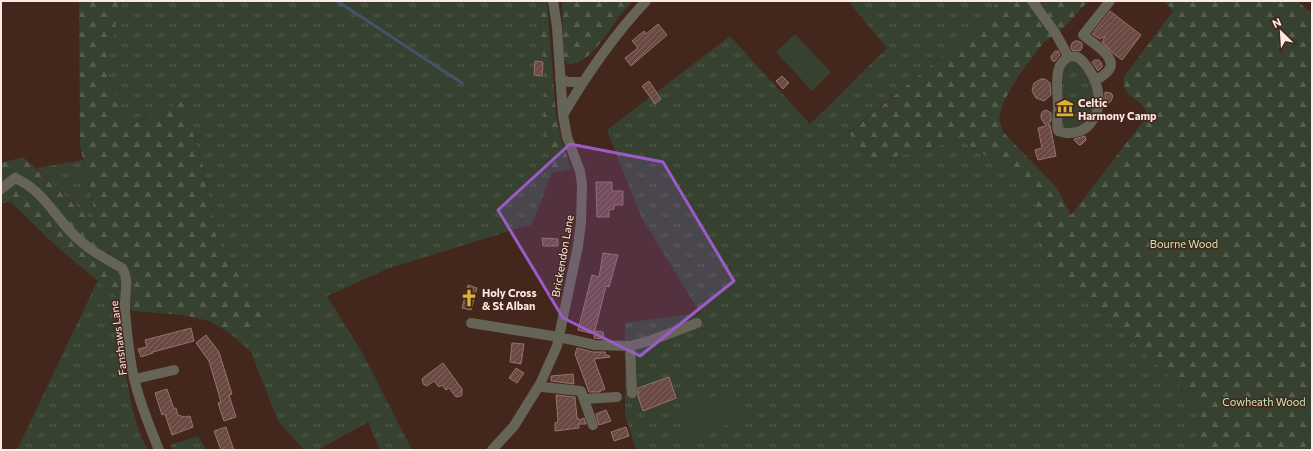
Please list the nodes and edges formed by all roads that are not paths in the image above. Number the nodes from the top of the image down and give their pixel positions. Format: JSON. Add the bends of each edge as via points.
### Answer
{"nodes":[{"id":1,"x":553,"y":1,"type":"edge"},
{"id":2,"x":646,"y":1,"type":"edge"},
{"id":3,"x":1032,"y":1,"type":"edge"},
{"id":4,"x":1110,"y":1,"type":"edge"},
{"id":5,"x":1068,"y":56,"type":"junction"},
{"id":6,"x":560,"y":79,"type":"junction"},
{"id":7,"x":1095,"y":81,"type":"junction"},
{"id":8,"x":583,"y":82,"type":"junction"},
{"id":9,"x":563,"y":115,"type":"junction"},
{"id":10,"x":1,"y":189,"type":"edge"},
{"id":11,"x":471,"y":323,"type":"dead end"},
{"id":12,"x":697,"y":323,"type":"dead end"},
{"id":13,"x":559,"y":337,"type":"junction"},
{"id":14,"x":630,"y":346,"type":"junction"},
{"id":15,"x":174,"y":370,"type":"dead end"},
{"id":16,"x":135,"y":379,"type":"junction"},
{"id":17,"x":540,"y":384,"type":"junction"},
{"id":18,"x":632,"y":393,"type":"dead end"},
{"id":19,"x":617,"y":397,"type":"dead end"},
{"id":20,"x":584,"y":399,"type":"junction"},
{"id":21,"x":594,"y":426,"type":"dead end"},
{"id":22,"x":159,"y":450,"type":"edge"},
{"id":23,"x":492,"y":450,"type":"edge"}],
"edges":[{"from":1,"to":6,"type":"street","name":"Brickendon Lane"},
{"from":2,"to":8,"type":"street","via":[[614,38]]},
{"from":3,"to":5,"type":"street","via":[[1056,34]]},
{"from":4,"to":7,"type":"street","via":[[1083,35],[1108,54],[1111,60],[1109,70]]},
{"from":5,"to":7,"type":"street","via":[[1080,58]]},
{"from":5,"to":7,"type":"street","via":[[1058,71],[1058,131],[1070,134],[1079,132],[1087,128],[1093,120],[1098,111],[1099,100]]},
{"from":6,"to":8,"type":"street"},
{"from":6,"to":9,"type":"street","name":"Brickendon Lane"},
{"from":8,"to":9,"type":"street"},
{"from":9,"to":13,"type":"street","name":"Brickendon Lane","via":[[567,137],[580,171],[582,198],[578,246]]},
{"from":10,"to":16,"type":"street","name":"Fanshaws Lane","via":[[15,178],[26,183],[36,191],[72,234],[91,250],[122,268],[126,281],[125,309],[130,358]]},
{"from":11,"to":13,"type":"street"},
{"from":12,"to":14,"type":"street"},
{"from":13,"to":14,"type":"street","via":[[595,345]]},
{"from":13,"to":17,"type":"street","name":"Brickendon Lane"},
{"from":14,"to":18,"type":"street"},
{"from":15,"to":16,"type":"street"},
{"from":16,"to":22,"type":"street","name":"Fanshaws Lane","via":[[143,411]]},
{"from":17,"to":20,"type":"street","via":[[543,387],[580,391]]},
{"from":17,"to":23,"type":"street","name":"Brickendon Lane","via":[[514,426]]},
{"from":19,"to":20,"type":"street"},
{"from":20,"to":21,"type":"street"}]}
